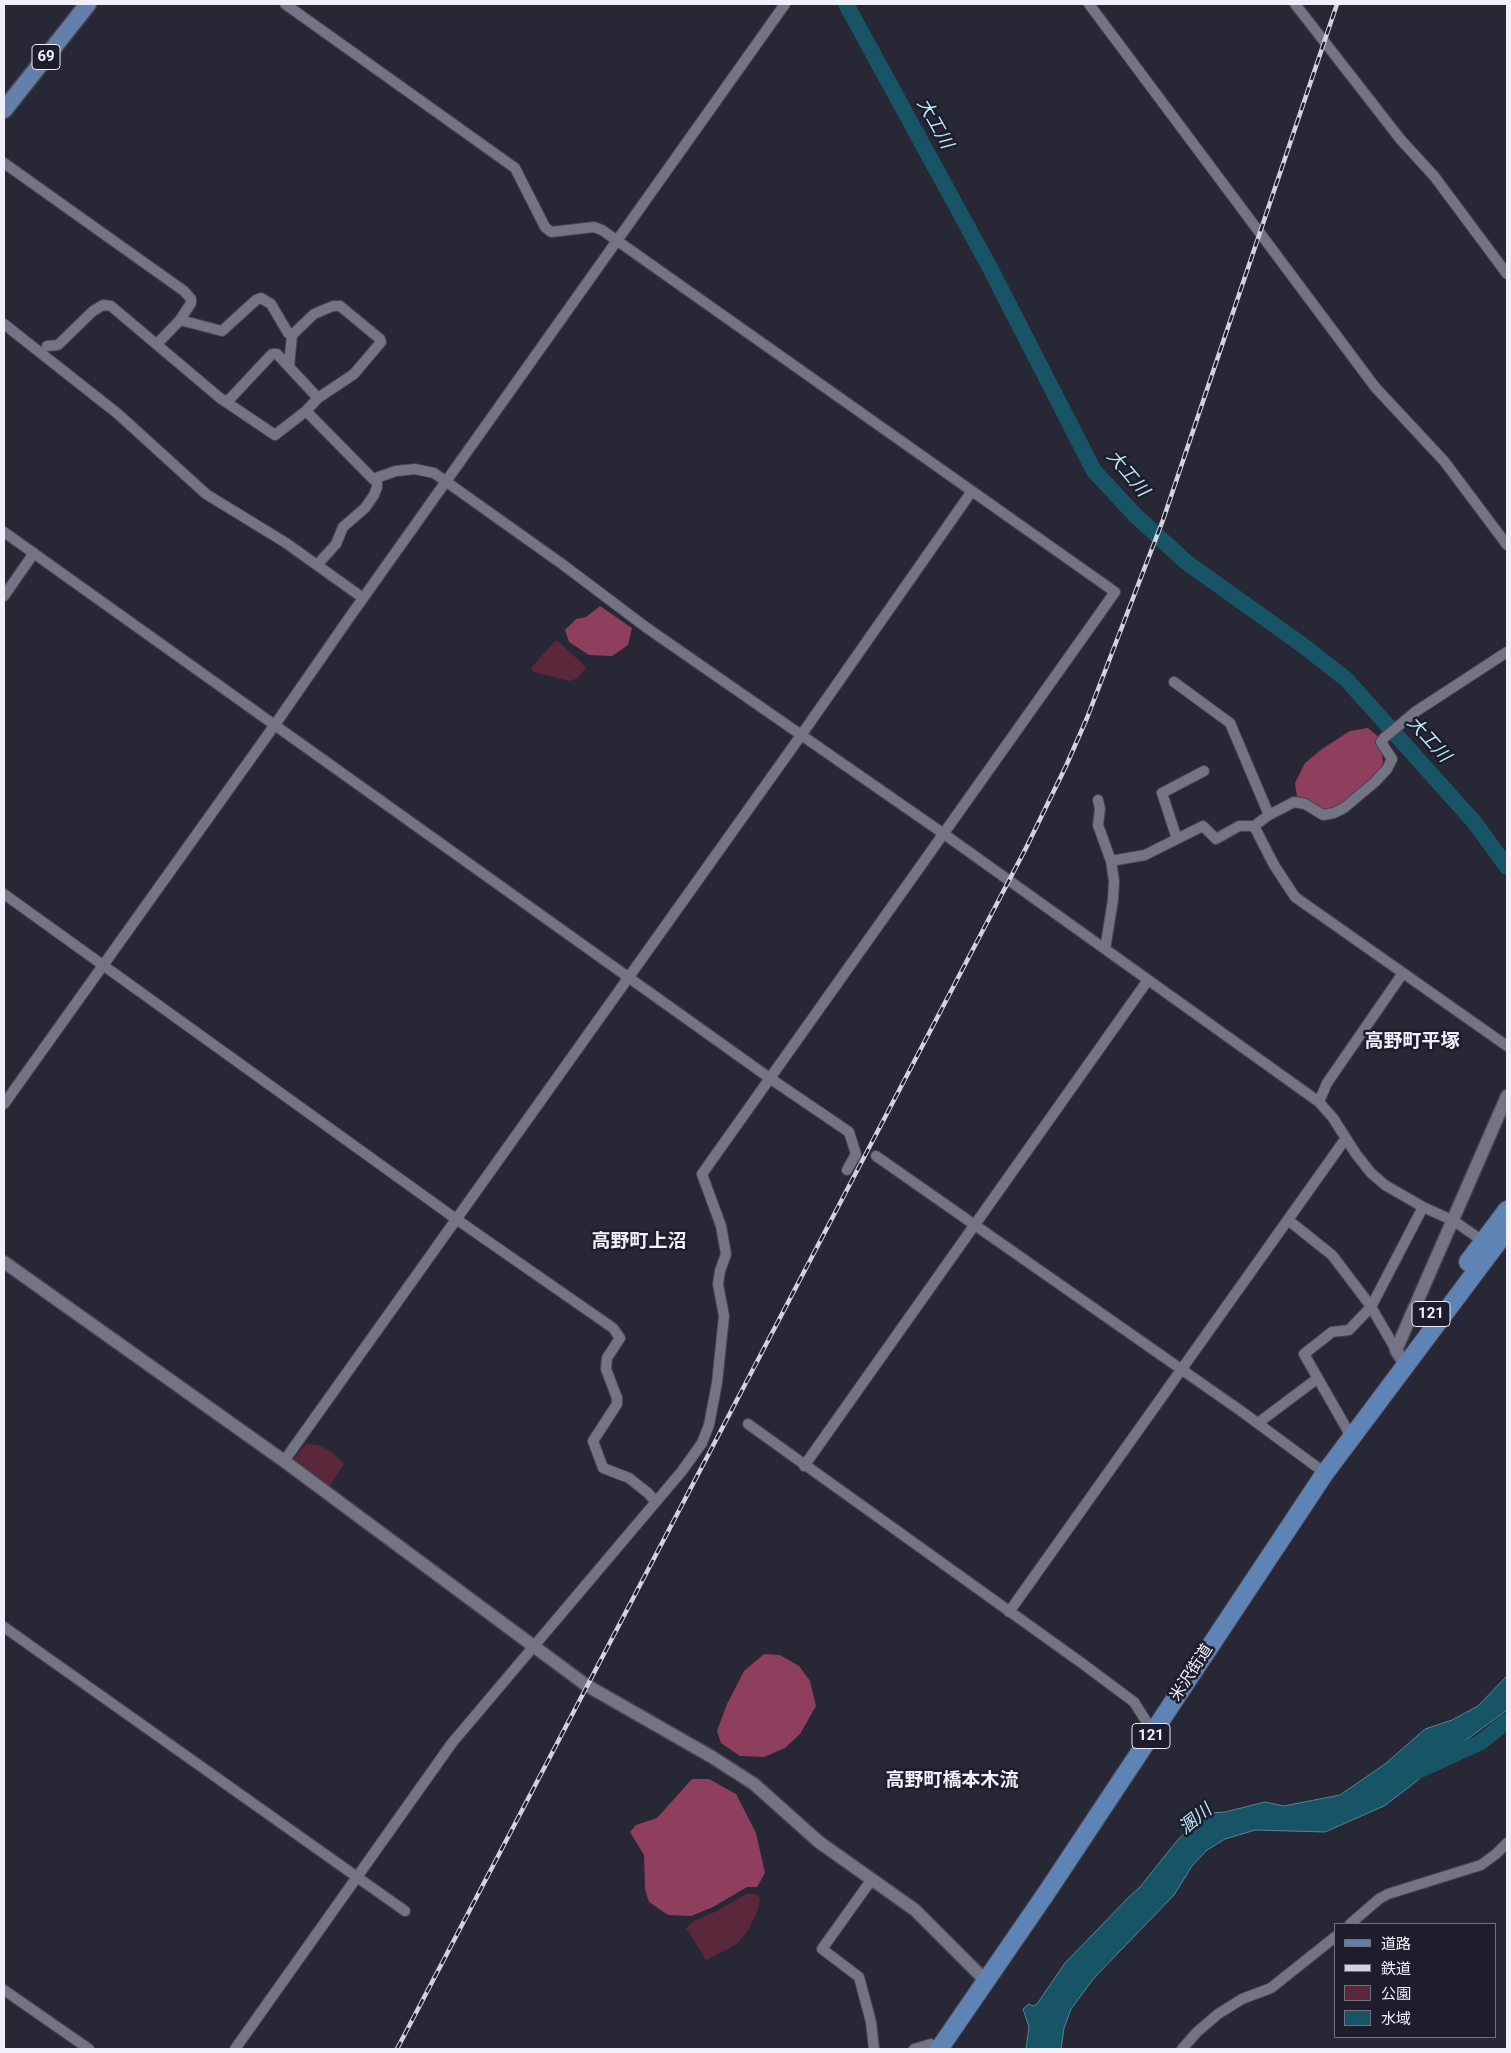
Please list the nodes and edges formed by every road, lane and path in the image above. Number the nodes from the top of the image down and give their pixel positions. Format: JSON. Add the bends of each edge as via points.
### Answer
{"nodes":[{"id":1,"x":88,"y":4,"type":"edge"},
{"id":2,"x":285,"y":4,"type":"edge"},
{"id":3,"x":785,"y":4,"type":"edge"},
{"id":4,"x":1089,"y":4,"type":"edge"},
{"id":5,"x":1295,"y":4,"type":"edge"},
{"id":6,"x":4,"y":110,"type":"edge"},
{"id":7,"x":4,"y":163,"type":"edge"},
{"id":8,"x":616,"y":241,"type":"junction"},
{"id":9,"x":1507,"y":274,"type":"edge"},
{"id":10,"x":180,"y":320,"type":"junction"},
{"id":11,"x":4,"y":324,"type":"edge"},
{"id":12,"x":292,"y":335,"type":"junction"},
{"id":13,"x":157,"y":344,"type":"junction"},
{"id":14,"x":47,"y":346,"type":"dead end"},
{"id":15,"x":289,"y":367,"type":"junction"},
{"id":16,"x":318,"y":398,"type":"junction"},
{"id":17,"x":227,"y":402,"type":"junction"},
{"id":18,"x":306,"y":411,"type":"junction"},
{"id":19,"x":377,"y":478,"type":"junction"},
{"id":20,"x":446,"y":482,"type":"junction"},
{"id":21,"x":972,"y":491,"type":"junction"},
{"id":22,"x":4,"y":532,"type":"edge"},
{"id":23,"x":1507,"y":545,"type":"edge"},
{"id":24,"x":34,"y":554,"type":"junction"},
{"id":25,"x":317,"y":565,"type":"junction"},
{"id":26,"x":4,"y":596,"type":"edge"},
{"id":27,"x":363,"y":598,"type":"junction"},
{"id":28,"x":1507,"y":652,"type":"edge"},
{"id":29,"x":1174,"y":682,"type":"dead end"},
{"id":30,"x":274,"y":726,"type":"junction"},
{"id":31,"x":802,"y":734,"type":"junction"},
{"id":32,"x":1204,"y":771,"type":"dead end"},
{"id":33,"x":1098,"y":800,"type":"dead end"},
{"id":34,"x":1269,"y":815,"type":"junction"},
{"id":35,"x":1254,"y":826,"type":"junction"},
{"id":36,"x":944,"y":834,"type":"junction"},
{"id":37,"x":1177,"y":839,"type":"junction"},
{"id":38,"x":1111,"y":861,"type":"junction"},
{"id":39,"x":4,"y":894,"type":"edge"},
{"id":40,"x":1105,"y":949,"type":"junction"},
{"id":41,"x":102,"y":965,"type":"junction"},
{"id":42,"x":1403,"y":973,"type":"junction"},
{"id":43,"x":628,"y":977,"type":"junction"},
{"id":44,"x":1148,"y":980,"type":"junction"},
{"id":45,"x":1507,"y":1046,"type":"edge"},
{"id":46,"x":771,"y":1079,"type":"junction"},
{"id":47,"x":1507,"y":1096,"type":"edge"},
{"id":48,"x":1319,"y":1102,"type":"junction"},
{"id":49,"x":4,"y":1104,"type":"edge"},
{"id":50,"x":1346,"y":1138,"type":"junction"},
{"id":51,"x":876,"y":1156,"type":"dead end"},
{"id":52,"x":846,"y":1170,"type":"dead end"},
{"id":53,"x":1423,"y":1207,"type":"junction"},
{"id":54,"x":1507,"y":1210,"type":"edge"},
{"id":55,"x":456,"y":1219,"type":"junction"},
{"id":56,"x":1288,"y":1220,"type":"junction"},
{"id":57,"x":1454,"y":1221,"type":"junction"},
{"id":58,"x":975,"y":1225,"type":"junction"},
{"id":59,"x":1507,"y":1230,"type":"edge"},
{"id":60,"x":1488,"y":1245,"type":"junction"},
{"id":61,"x":4,"y":1262,"type":"edge"},
{"id":62,"x":1371,"y":1307,"type":"junction"},
{"id":63,"x":1402,"y":1359,"type":"junction"},
{"id":64,"x":1182,"y":1370,"type":"junction"},
{"id":65,"x":1318,"y":1378,"type":"junction"},
{"id":66,"x":1258,"y":1423,"type":"junction"},
{"id":67,"x":748,"y":1424,"type":"dead end"},
{"id":68,"x":1358,"y":1431,"type":"junction"},
{"id":69,"x":284,"y":1461,"type":"junction"},
{"id":70,"x":804,"y":1466,"type":"junction"},
{"id":71,"x":1325,"y":1473,"type":"junction"},
{"id":72,"x":655,"y":1501,"type":"junction"},
{"id":73,"x":1009,"y":1612,"type":"junction"},
{"id":74,"x":4,"y":1627,"type":"edge"},
{"id":75,"x":533,"y":1645,"type":"junction"},
{"id":76,"x":1153,"y":1732,"type":"junction"},
{"id":77,"x":1507,"y":1843,"type":"edge"},
{"id":78,"x":357,"y":1877,"type":"junction"},
{"id":79,"x":872,"y":1879,"type":"junction"},
{"id":80,"x":405,"y":1911,"type":"dead end"},
{"id":81,"x":1351,"y":1923,"type":"edge"},
{"id":82,"x":1334,"y":1938,"type":"edge"},
{"id":83,"x":985,"y":1980,"type":"junction"},
{"id":84,"x":4,"y":1990,"type":"edge"},
{"id":85,"x":89,"y":2049,"type":"edge"},
{"id":86,"x":235,"y":2049,"type":"edge"},
{"id":87,"x":874,"y":2049,"type":"edge"},
{"id":88,"x":914,"y":2049,"type":"edge"},
{"id":89,"x":940,"y":2049,"type":"edge"},
{"id":90,"x":1182,"y":2049,"type":"edge"}],
"edges":[{"from":1,"to":6,"type":"main road","number":"69"},
{"from":2,"to":8,"type":"street","via":[[515,168],[545,227],[551,232],[594,226]]},
{"from":3,"to":8,"type":"street"},
{"from":4,"to":23,"type":"street","via":[[1375,387],[1444,461]]},
{"from":5,"to":9,"type":"street","via":[[1400,140],[1434,176]]},
{"from":7,"to":10,"type":"street","via":[[184,291],[191,303]]},
{"from":8,"to":20,"type":"street"},
{"from":8,"to":21,"type":"street"},
{"from":10,"to":12,"type":"street","via":[[222,331],[261,298],[271,304]]},
{"from":10,"to":13,"type":"street"},
{"from":11,"to":25,"type":"street","via":[[118,414],[206,494],[286,542]]},
{"from":12,"to":15,"type":"street"},
{"from":12,"to":16,"type":"street","via":[[314,314],[340,306],[380,339],[381,342],[354,374]]},
{"from":13,"to":14,"type":"street","via":[[112,306],[103,304],[58,345]]},
{"from":13,"to":17,"type":"street"},
{"from":15,"to":16,"type":"street"},
{"from":15,"to":17,"type":"street","via":[[277,354],[272,354]]},
{"from":16,"to":18,"type":"street"},
{"from":17,"to":18,"type":"street","via":[[275,435]]},
{"from":18,"to":19,"type":"street","via":[[367,473]]},
{"from":19,"to":20,"type":"street","via":[[414,469],[434,473]]},
{"from":19,"to":25,"type":"street","via":[[374,495],[365,508],[343,527],[336,544]]},
{"from":20,"to":27,"type":"street"},
{"from":20,"to":31,"type":"street","via":[[646,628]]},
{"from":21,"to":31,"type":"street"},
{"from":21,"to":36,"type":"street","via":[[1115,592]]},
{"from":22,"to":24,"type":"street"},
{"from":24,"to":26,"type":"street"},
{"from":24,"to":30,"type":"street"},
{"from":25,"to":27,"type":"street"},
{"from":27,"to":30,"type":"street"},
{"from":28,"to":34,"type":"street","via":[[1406,719],[1384,738],[1381,742],[1392,759],[1387,769],[1344,808],[1323,815],[1305,804],[1294,802]]},
{"from":29,"to":34,"type":"street","via":[[1230,723]]},
{"from":30,"to":41,"type":"street"},
{"from":30,"to":43,"type":"street"},
{"from":31,"to":36,"type":"street"},
{"from":31,"to":43,"type":"street"},
{"from":32,"to":37,"type":"street","via":[[1162,793]]},
{"from":33,"to":38,"type":"street","via":[[1098,825]]},
{"from":34,"to":35,"type":"street"},
{"from":35,"to":37,"type":"street","via":[[1239,826],[1216,839],[1203,826]]},
{"from":35,"to":42,"type":"street","via":[[1295,897]]},
{"from":36,"to":40,"type":"street"},
{"from":36,"to":46,"type":"street"},
{"from":37,"to":38,"type":"street","via":[[1145,855]]},
{"from":38,"to":40,"type":"street","via":[[1113,900]]},
{"from":39,"to":41,"type":"street"},
{"from":40,"to":44,"type":"street"},
{"from":41,"to":49,"type":"street"},
{"from":41,"to":55,"type":"street"},
{"from":42,"to":45,"type":"street"},
{"from":42,"to":48,"type":"street","via":[[1327,1083]]},
{"from":43,"to":46,"type":"street"},
{"from":43,"to":55,"type":"street"},
{"from":44,"to":48,"type":"street"},
{"from":44,"to":58,"type":"street"},
{"from":46,"to":52,"type":"street","via":[[850,1132],[856,1154]]},
{"from":46,"to":72,"type":"street","via":[[702,1174],[721,1226],[726,1254],[718,1284],[724,1316],[717,1383],[702,1443]]},
{"from":47,"to":57,"type":"street"},
{"from":48,"to":50,"type":"street"},
{"from":50,"to":53,"type":"street","via":[[1371,1173],[1398,1194]]},
{"from":50,"to":56,"type":"street"},
{"from":51,"to":58,"type":"street"},
{"from":53,"to":57,"type":"street"},
{"from":53,"to":62,"type":"street"},
{"from":54,"to":60,"type":"highway","name":"米沢街道","number":"121"},
{"from":55,"to":69,"type":"street"},
{"from":55,"to":72,"type":"street","via":[[613,1328],[620,1338],[606,1358],[606,1369],[617,1404],[593,1441],[603,1468],[629,1478]]},
{"from":56,"to":62,"type":"street","via":[[1332,1255]]},
{"from":56,"to":64,"type":"street"},
{"from":57,"to":60,"type":"street"},
{"from":57,"to":63,"type":"street"},
{"from":58,"to":64,"type":"street"},
{"from":58,"to":70,"type":"street"},
{"from":59,"to":60,"type":"highway","name":"米沢街道","number":"121"},
{"from":60,"to":63,"type":"highway","name":"米沢街道","number":"121"},
{"from":61,"to":69,"type":"street"},
{"from":62,"to":63,"type":"street"},
{"from":62,"to":65,"type":"street","via":[[1349,1330],[1332,1332],[1304,1354]]},
{"from":63,"to":68,"type":"highway","name":"米沢街道","number":"121"},
{"from":64,"to":66,"type":"street"},
{"from":64,"to":73,"type":"street"},
{"from":65,"to":66,"type":"street"},
{"from":65,"to":68,"type":"street"},
{"from":66,"to":71,"type":"street"},
{"from":67,"to":70,"type":"street"},
{"from":68,"to":71,"type":"highway","name":"米沢街道","number":"121"},
{"from":69,"to":75,"type":"street"},
{"from":70,"to":73,"type":"street"},
{"from":71,"to":76,"type":"highway","name":"米沢街道","number":"121"},
{"from":72,"to":75,"type":"street"},
{"from":73,"to":76,"type":"street","via":[[1134,1702]]},
{"from":74,"to":78,"type":"street"},
{"from":75,"to":78,"type":"street","via":[[452,1743]]},
{"from":75,"to":79,"type":"street","via":[[586,1685],[754,1784],[820,1842]]},
{"from":76,"to":83,"type":"highway","name":"米沢街道","number":"121"},
{"from":77,"to":81,"type":"street","via":[[1482,1865],[1388,1894]]},
{"from":78,"to":80,"type":"street"},
{"from":78,"to":86,"type":"street"},
{"from":79,"to":83,"type":"street","via":[[915,1910]]},
{"from":79,"to":87,"type":"street","via":[[822,1949],[859,1977],[872,2022]]},
{"from":82,"to":90,"type":"street","via":[[1271,1988],[1242,1999],[1218,2014]]},
{"from":83,"to":89,"type":"highway","name":"米沢街道","number":"121"},
{"from":84,"to":85,"type":"street"},
{"from":88,"to":89,"type":"street","via":[[931,2044]]}]}
